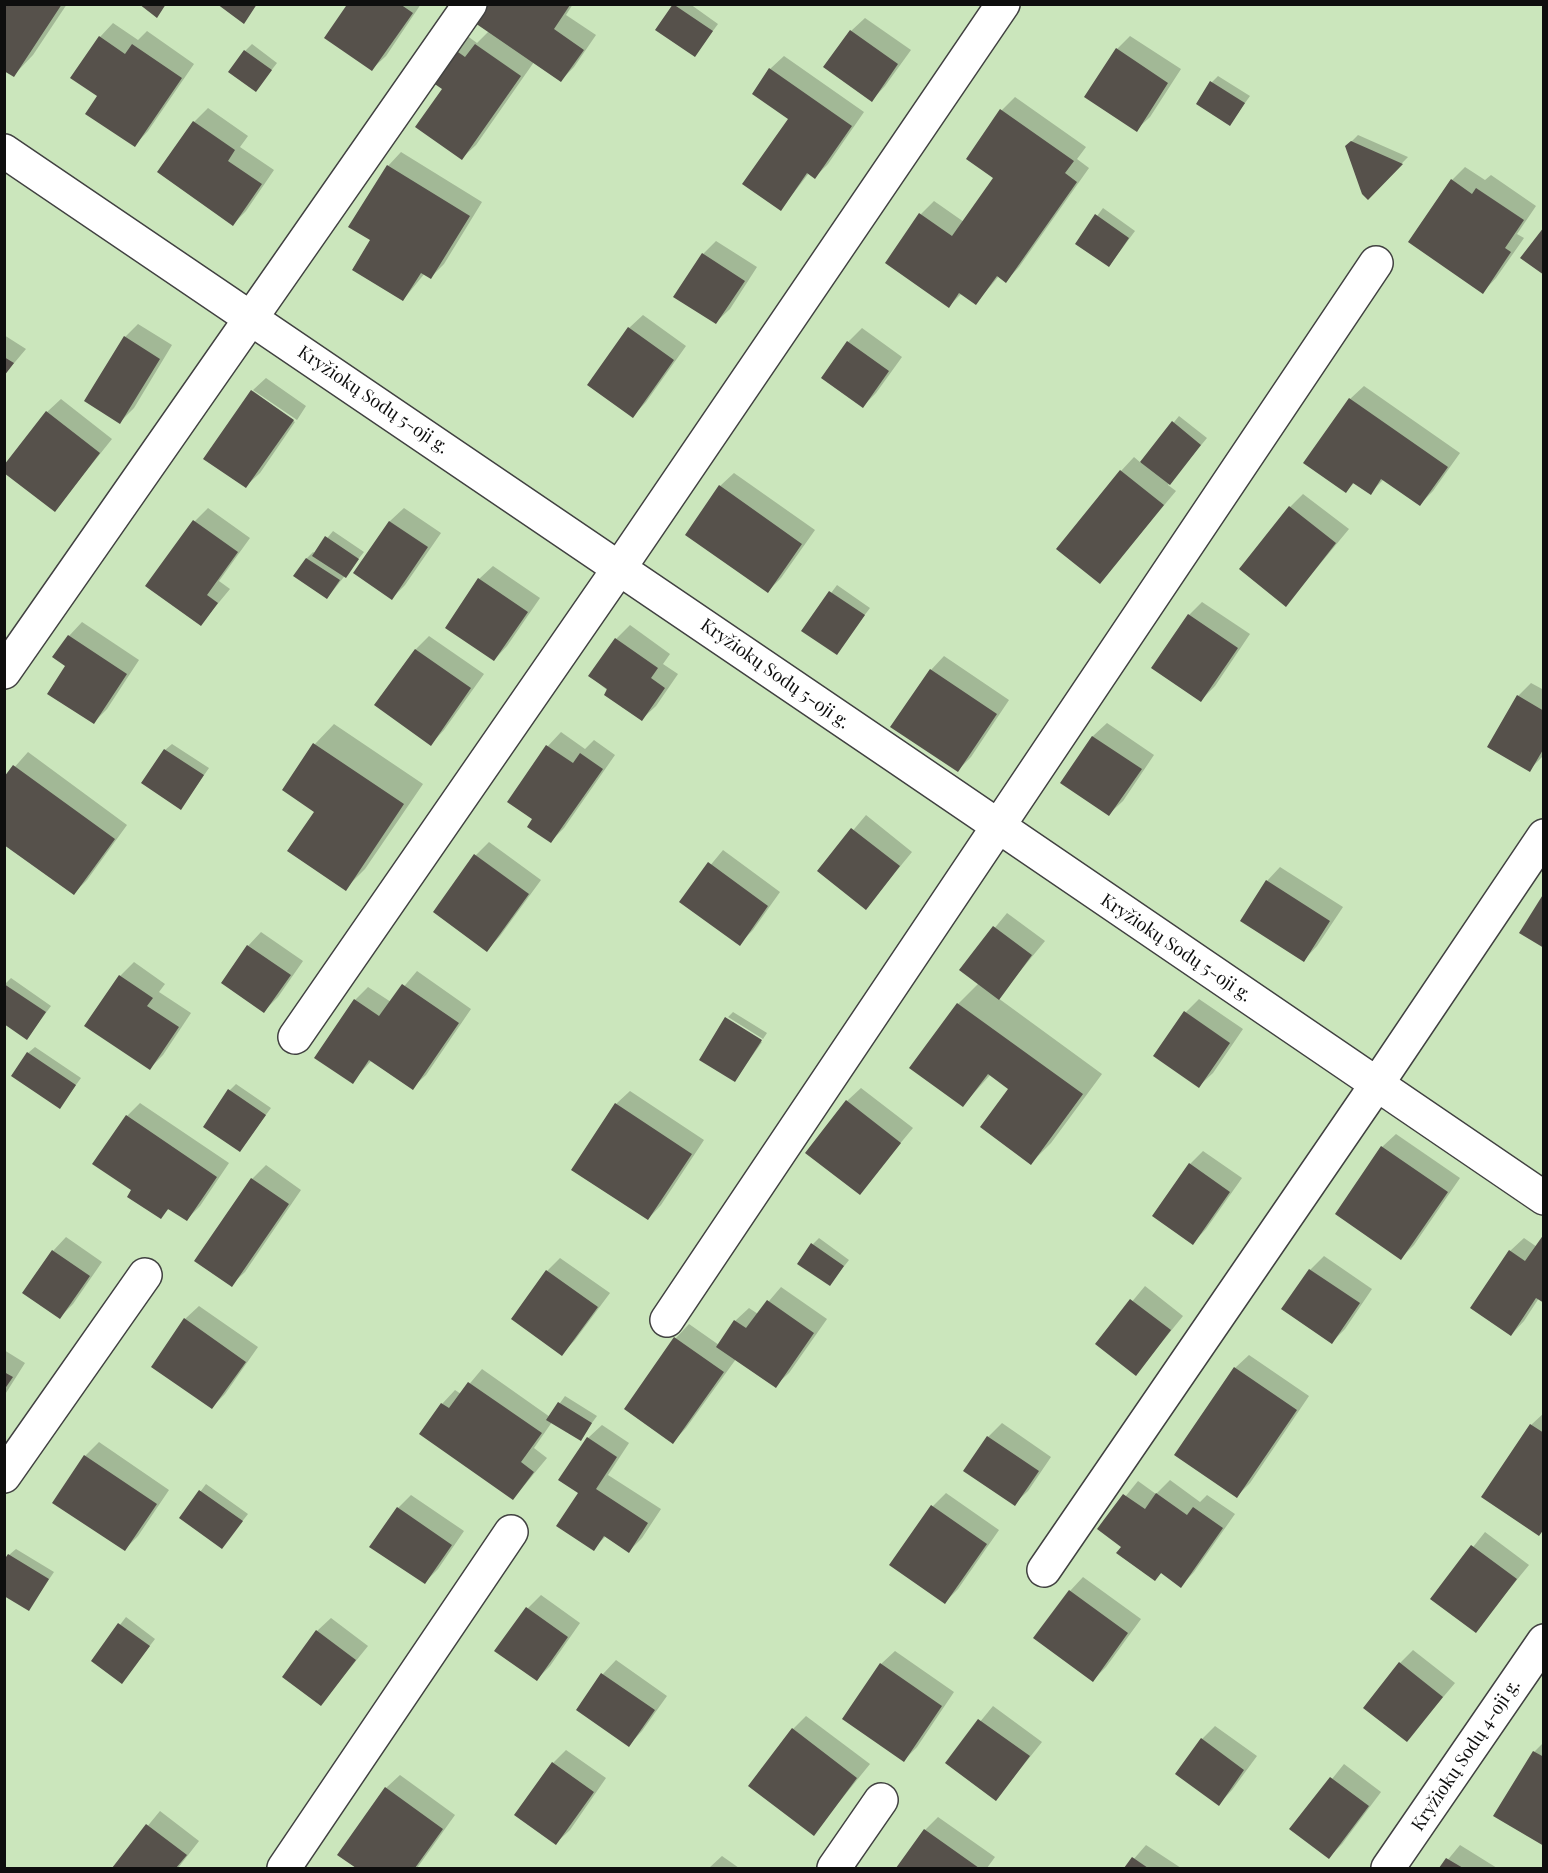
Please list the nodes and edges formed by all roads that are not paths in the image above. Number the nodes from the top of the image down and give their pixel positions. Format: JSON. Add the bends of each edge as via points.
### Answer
{"nodes":[{"id":1,"x":470,"y":4,"type":"edge"},
{"id":2,"x":1003,"y":4,"type":"edge"},
{"id":3,"x":4,"y":151,"type":"edge"},
{"id":4,"x":1376,"y":263,"type":"dead end"},
{"id":5,"x":250,"y":317,"type":"junction"},
{"id":6,"x":620,"y":567,"type":"junction"},
{"id":7,"x":4,"y":672,"type":"edge"},
{"id":8,"x":997,"y":827,"type":"junction"},
{"id":9,"x":1544,"y":836,"type":"edge"},
{"id":10,"x":295,"y":1037,"type":"dead end"},
{"id":11,"x":1377,"y":1084,"type":"junction"},
{"id":12,"x":1544,"y":1198,"type":"edge"},
{"id":13,"x":145,"y":1275,"type":"dead end"},
{"id":14,"x":667,"y":1320,"type":"dead end"},
{"id":15,"x":4,"y":1476,"type":"edge"},
{"id":16,"x":511,"y":1532,"type":"dead end"},
{"id":17,"x":1044,"y":1570,"type":"dead end"},
{"id":18,"x":1544,"y":1641,"type":"edge"},
{"id":19,"x":880,"y":1800,"type":"dead end"},
{"id":20,"x":284,"y":1869,"type":"edge"},
{"id":21,"x":834,"y":1869,"type":"edge"},
{"id":22,"x":1388,"y":1869,"type":"edge"}],
"edges":[{"from":1,"to":5,"type":"street"},
{"from":2,"to":6,"type":"street"},
{"from":3,"to":5,"type":"street","name":"Kryžiokų Sodų 5-oji g."},
{"from":4,"to":8,"type":"street"},
{"from":5,"to":6,"type":"street","name":"Kryžiokų Sodų 5-oji g."},
{"from":5,"to":7,"type":"street"},
{"from":6,"to":8,"type":"street","name":"Kryžiokų Sodų 5-oji g."},
{"from":6,"to":10,"type":"street"},
{"from":8,"to":11,"type":"street","name":"Kryžiokų Sodų 5-oji g."},
{"from":8,"to":14,"type":"street"},
{"from":9,"to":11,"type":"street"},
{"from":11,"to":12,"type":"street","name":"Kryžiokų Sodų 5-oji g."},
{"from":11,"to":17,"type":"street"},
{"from":13,"to":15,"type":"street"},
{"from":16,"to":20,"type":"street"},
{"from":18,"to":22,"type":"street","name":"Kryžiokų Sodų 4-oji g."},
{"from":19,"to":21,"type":"street"}]}
